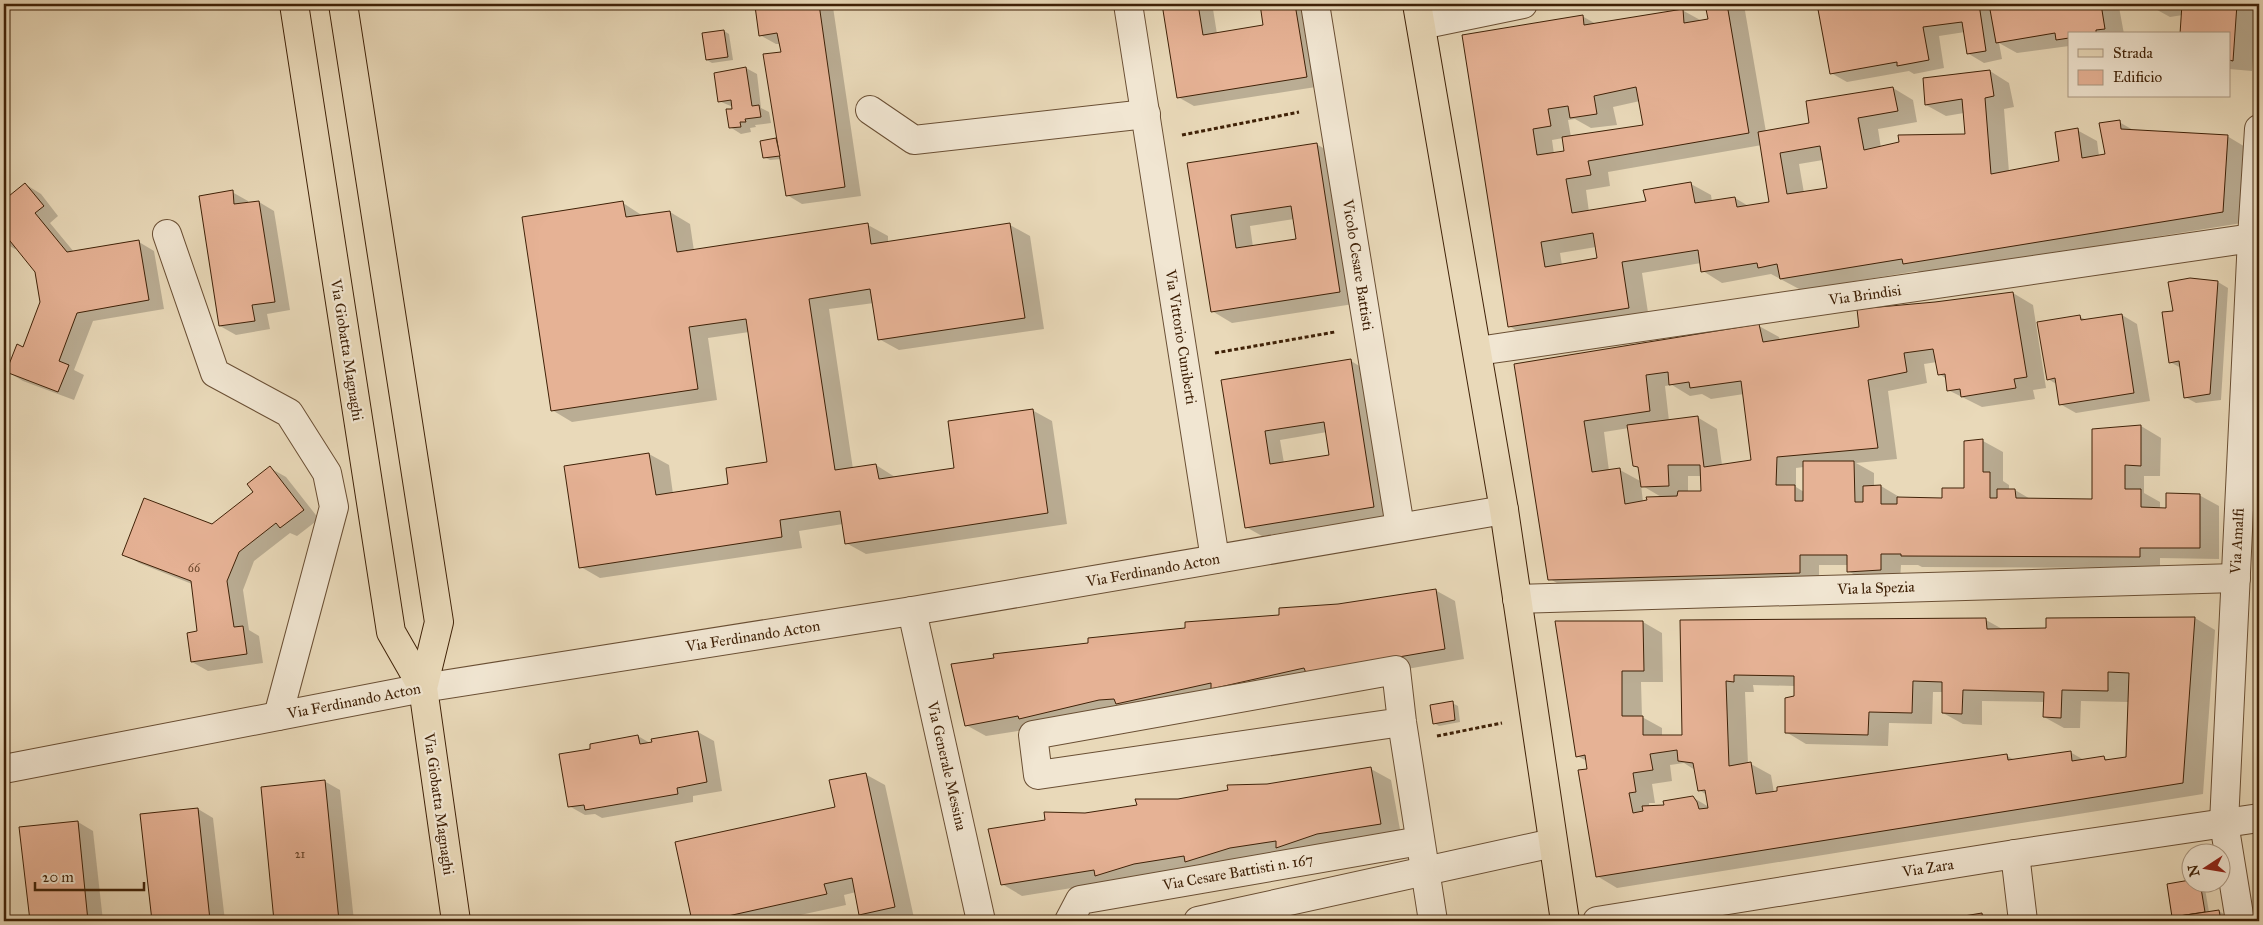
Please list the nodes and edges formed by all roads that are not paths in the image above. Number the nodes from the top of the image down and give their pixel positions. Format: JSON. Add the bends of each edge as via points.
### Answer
{"nodes":[{"id":1,"x":294,"y":4,"type":"edge"},
{"id":2,"x":343,"y":4,"type":"edge"},
{"id":3,"x":1128,"y":4,"type":"edge"},
{"id":4,"x":1315,"y":4,"type":"edge"},
{"id":5,"x":1523,"y":4,"type":"edge"},
{"id":6,"x":1419,"y":14,"type":"edge"},
{"id":7,"x":870,"y":110,"type":"dead end"},
{"id":8,"x":1146,"y":114,"type":"junction"},
{"id":9,"x":2259,"y":129,"type":"edge"},
{"id":10,"x":167,"y":234,"type":"dead end"},
{"id":11,"x":2252,"y":238,"type":"junction"},
{"id":12,"x":2254,"y":322,"type":"edge"},
{"id":13,"x":1478,"y":351,"type":"junction"},
{"id":14,"x":1504,"y":510,"type":"junction"},
{"id":15,"x":1400,"y":527,"type":"junction"},
{"id":16,"x":1215,"y":559,"type":"junction"},
{"id":17,"x":2236,"y":578,"type":"junction"},
{"id":18,"x":1517,"y":599,"type":"junction"},
{"id":19,"x":912,"y":611,"type":"junction"},
{"id":20,"x":423,"y":688,"type":"junction"},
{"id":21,"x":278,"y":716,"type":"junction"},
{"id":22,"x":1403,"y":732,"type":"junction"},
{"id":23,"x":4,"y":769,"type":"edge"},
{"id":24,"x":2259,"y":818,"type":"edge"},
{"id":25,"x":2224,"y":823,"type":"junction"},
{"id":26,"x":1420,"y":841,"type":"junction"},
{"id":27,"x":1553,"y":843,"type":"junction"},
{"id":28,"x":2014,"y":854,"type":"junction"},
{"id":29,"x":1425,"y":870,"type":"junction"},
{"id":30,"x":456,"y":921,"type":"edge"},
{"id":31,"x":982,"y":921,"type":"edge"},
{"id":32,"x":1069,"y":921,"type":"edge"},
{"id":33,"x":1198,"y":921,"type":"edge"},
{"id":34,"x":1433,"y":921,"type":"edge"},
{"id":35,"x":1565,"y":921,"type":"edge"},
{"id":36,"x":1597,"y":921,"type":"edge"},
{"id":37,"x":2023,"y":921,"type":"edge"},
{"id":38,"x":2240,"y":921,"type":"edge"}],
"edges":[{"from":1,"to":20,"type":"main road","name":"Via Giobatta Magnaghi","via":[[391,632]]},
{"from":2,"to":20,"type":"main road","name":"Via Giobatta Magnaghi","via":[[439,622]]},
{"from":3,"to":8,"type":"street","name":"Via Vittorio Cuniberti"},
{"from":4,"to":15,"type":"street","name":"Vicolo Cesare Battisti"},
{"from":5,"to":6,"type":"street"},
{"from":6,"to":13,"type":"main road"},
{"from":7,"to":8,"type":"street","via":[[914,140]]},
{"from":8,"to":16,"type":"street","name":"Via Vittorio Cuniberti"},
{"from":9,"to":11,"type":"street","name":"Via Amalfi"},
{"from":10,"to":21,"type":"street","via":[[215,373],[288,412],[327,473],[334,507]]},
{"from":11,"to":12,"type":"street","name":"Via Amalfi"},
{"from":11,"to":13,"type":"street","name":"Via Brindisi"},
{"from":12,"to":17,"type":"street","name":"Via Amalfi"},
{"from":13,"to":14,"type":"main road"},
{"from":14,"to":15,"type":"street","name":"Via Ferdinando Acton"},
{"from":14,"to":18,"type":"main road"},
{"from":15,"to":16,"type":"street","name":"Via Ferdinando Acton"},
{"from":16,"to":19,"type":"street","name":"Via Ferdinando Acton"},
{"from":17,"to":18,"type":"street","name":"Via la Spezia"},
{"from":17,"to":25,"type":"street","name":"Via Amalfi"},
{"from":18,"to":27,"type":"main road"},
{"from":19,"to":20,"type":"street","name":"Via Ferdinando Acton"},
{"from":19,"to":31,"type":"street","name":"Via Generale Messina"},
{"from":20,"to":21,"type":"street","name":"Via Ferdinando Acton"},
{"from":20,"to":30,"type":"main road","name":"Via Giobatta Magnaghi"},
{"from":21,"to":23,"type":"street","name":"Via Ferdinando Acton"},
{"from":22,"to":22,"type":"street","via":[[1038,775],[1033,734],[1396,670]]},
{"from":22,"to":26,"type":"street"},
{"from":24,"to":25,"type":"street","name":"Via Zara"},
{"from":25,"to":28,"type":"street","name":"Via Zara"},
{"from":25,"to":38,"type":"street","name":"Via Amalfi"},
{"from":26,"to":29,"type":"street"},
{"from":26,"to":32,"type":"street","name":"Via Cesare Battisti n. 167","via":[[1080,900]]},
{"from":27,"to":29,"type":"street"},
{"from":27,"to":35,"type":"main road"},
{"from":28,"to":36,"type":"street","name":"Via Zara"},
{"from":28,"to":37,"type":"street"},
{"from":29,"to":33,"type":"street"},
{"from":29,"to":34,"type":"street"}]}
